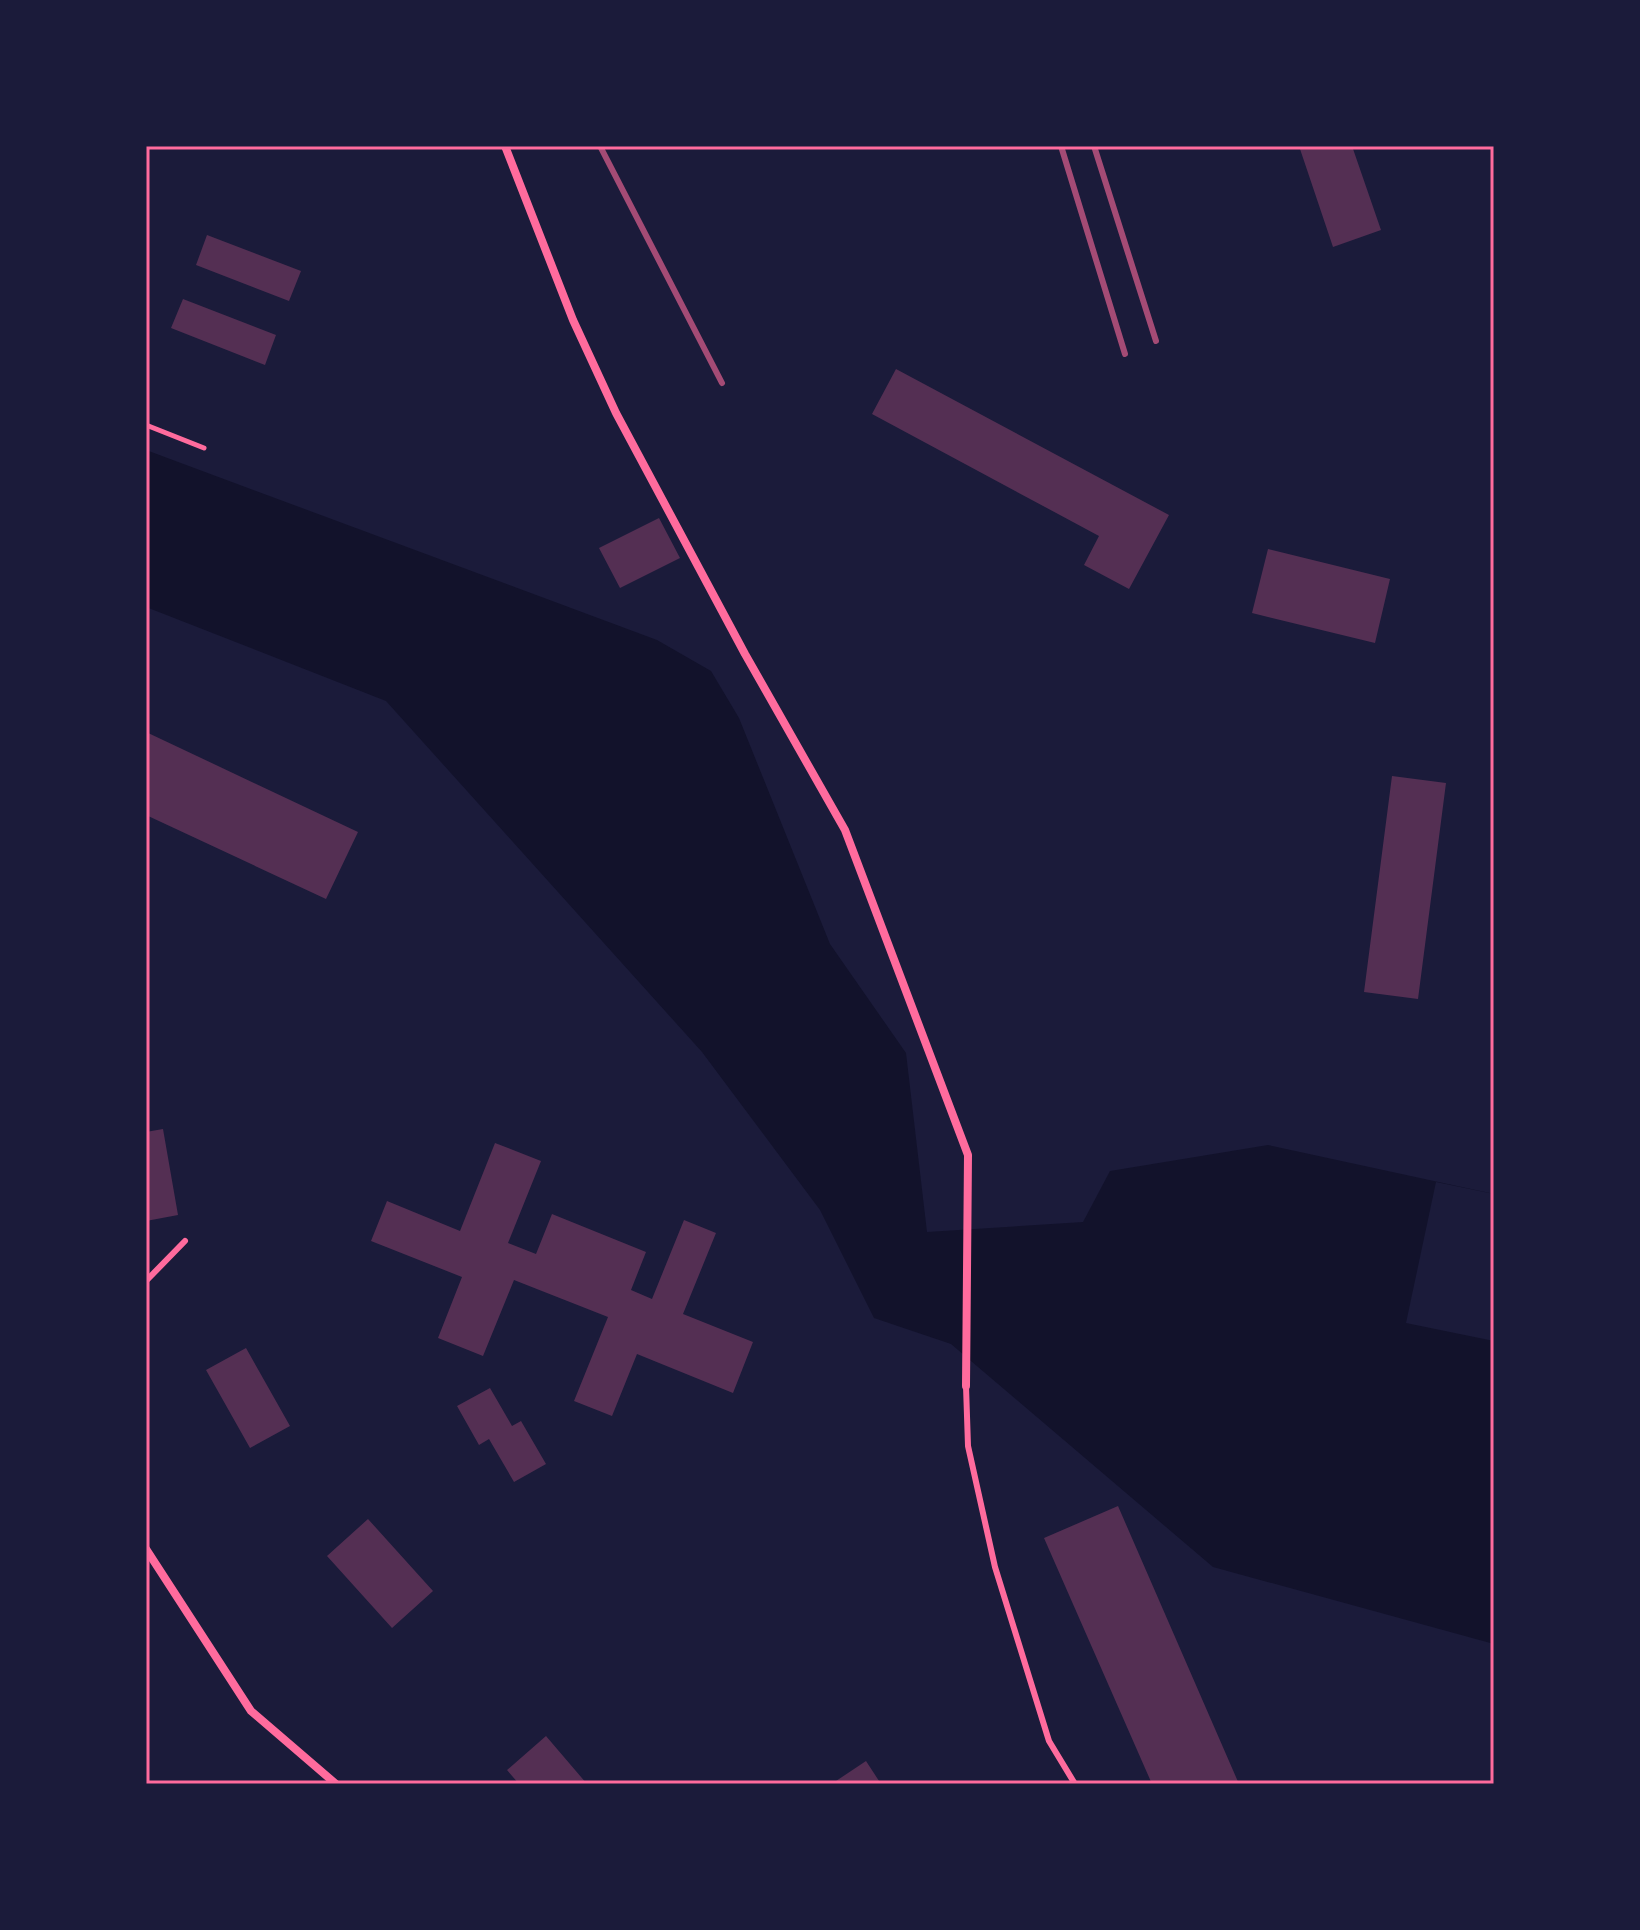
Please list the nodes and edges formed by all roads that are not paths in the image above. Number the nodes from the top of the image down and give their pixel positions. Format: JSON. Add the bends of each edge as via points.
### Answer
{"nodes":[{"id":1,"x":505,"y":146,"type":"edge"},
{"id":2,"x":185,"y":1241,"type":"dead end"},
{"id":3,"x":146,"y":1281,"type":"edge"},
{"id":4,"x":966,"y":1386,"type":"joint"},
{"id":5,"x":146,"y":1549,"type":"edge"},
{"id":6,"x":336,"y":1784,"type":"edge"},
{"id":7,"x":1075,"y":1784,"type":"edge"}],
"edges":[{"from":1,"to":4,"type":"street","via":[[573,320],[616,413],[845,830],[968,1155]]},
{"from":2,"to":3,"type":"lane"},
{"from":4,"to":7,"type":"lane","via":[[968,1446],[995,1567],[1049,1741]]},
{"from":5,"to":6,"type":"street","via":[[251,1711]]}]}
